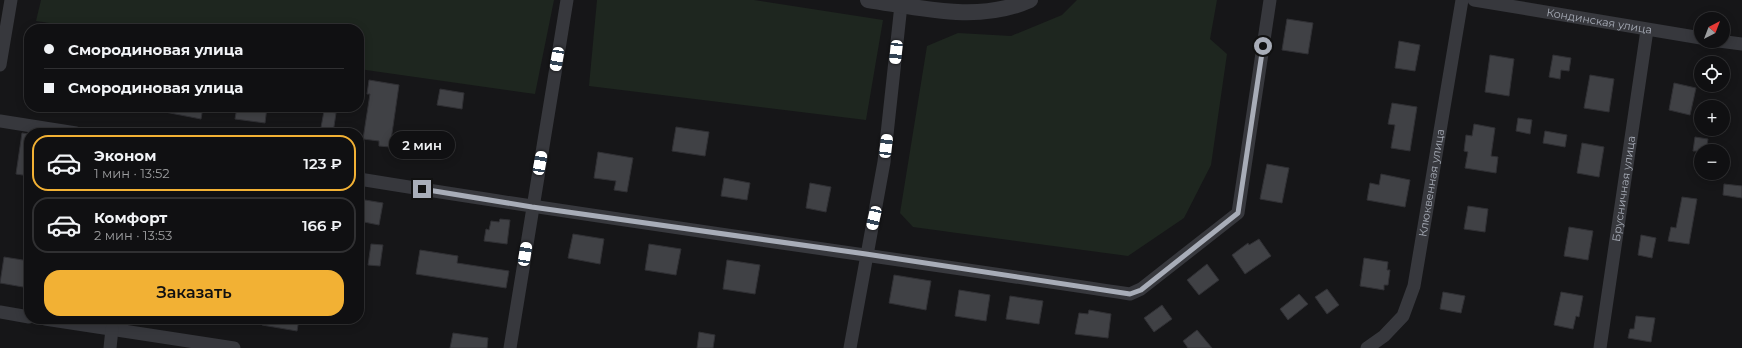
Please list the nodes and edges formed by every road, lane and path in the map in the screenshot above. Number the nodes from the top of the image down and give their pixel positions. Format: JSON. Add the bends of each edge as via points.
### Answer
{"nodes":[{"id":1,"x":11,"y":0,"type":"edge"},
{"id":2,"x":567,"y":0,"type":"edge"},
{"id":3,"x":868,"y":0,"type":"edge"},
{"id":4,"x":1030,"y":0,"type":"edge"},
{"id":5,"x":1270,"y":0,"type":"edge"},
{"id":6,"x":1462,"y":0,"type":"edge"},
{"id":7,"x":1474,"y":0,"type":"edge"},
{"id":8,"x":901,"y":5,"type":"junction"},
{"id":9,"x":1647,"y":30,"type":"junction"},
{"id":10,"x":1694,"y":37,"type":"edge"},
{"id":11,"x":1730,"y":42,"type":"edge"},
{"id":12,"x":1742,"y":44,"type":"edge"},
{"id":13,"x":0,"y":65,"type":"edge"},
{"id":14,"x":0,"y":121,"type":"edge"},
{"id":15,"x":44,"y":128,"type":"edge"},
{"id":16,"x":364,"y":180,"type":"edge"},
{"id":17,"x":532,"y":207,"type":"junction"},
{"id":18,"x":866,"y":254,"type":"junction"},
{"id":19,"x":0,"y":312,"type":"edge"},
{"id":20,"x":24,"y":316,"type":"edge"},
{"id":21,"x":75,"y":324,"type":"edge"},
{"id":22,"x":112,"y":330,"type":"junction"},
{"id":23,"x":110,"y":348,"type":"edge"},
{"id":24,"x":234,"y":348,"type":"edge"},
{"id":25,"x":510,"y":348,"type":"edge"},
{"id":26,"x":850,"y":348,"type":"edge"},
{"id":27,"x":1367,"y":348,"type":"edge"},
{"id":28,"x":1600,"y":348,"type":"edge"}],
"edges":[{"from":1,"to":13,"type":"street"},
{"from":2,"to":17,"type":"street"},
{"from":3,"to":8,"type":"street"},
{"from":4,"to":8,"type":"street","via":[[994,12],[972,13]]},
{"from":5,"to":18,"type":"street","via":[[1238,213],[1141,290],[1130,294]]},
{"from":6,"to":27,"type":"street","name":"Клюквенная улица","via":[[1414,286],[1403,316],[1384,336]]},
{"from":7,"to":9,"type":"street","name":"Кондинская улица"},
{"from":8,"to":18,"type":"street","via":[[884,162]]},
{"from":9,"to":10,"type":"street","name":"Кондинская улица"},
{"from":9,"to":28,"type":"street","name":"Брусничная улица"},
{"from":11,"to":12,"type":"street"},
{"from":14,"to":15,"type":"street"},
{"from":16,"to":17,"type":"street"},
{"from":17,"to":18,"type":"street"},
{"from":17,"to":25,"type":"street"},
{"from":18,"to":26,"type":"street"},
{"from":19,"to":20,"type":"street"},
{"from":21,"to":22,"type":"street"},
{"from":22,"to":23,"type":"street"},
{"from":22,"to":24,"type":"street"}]}
